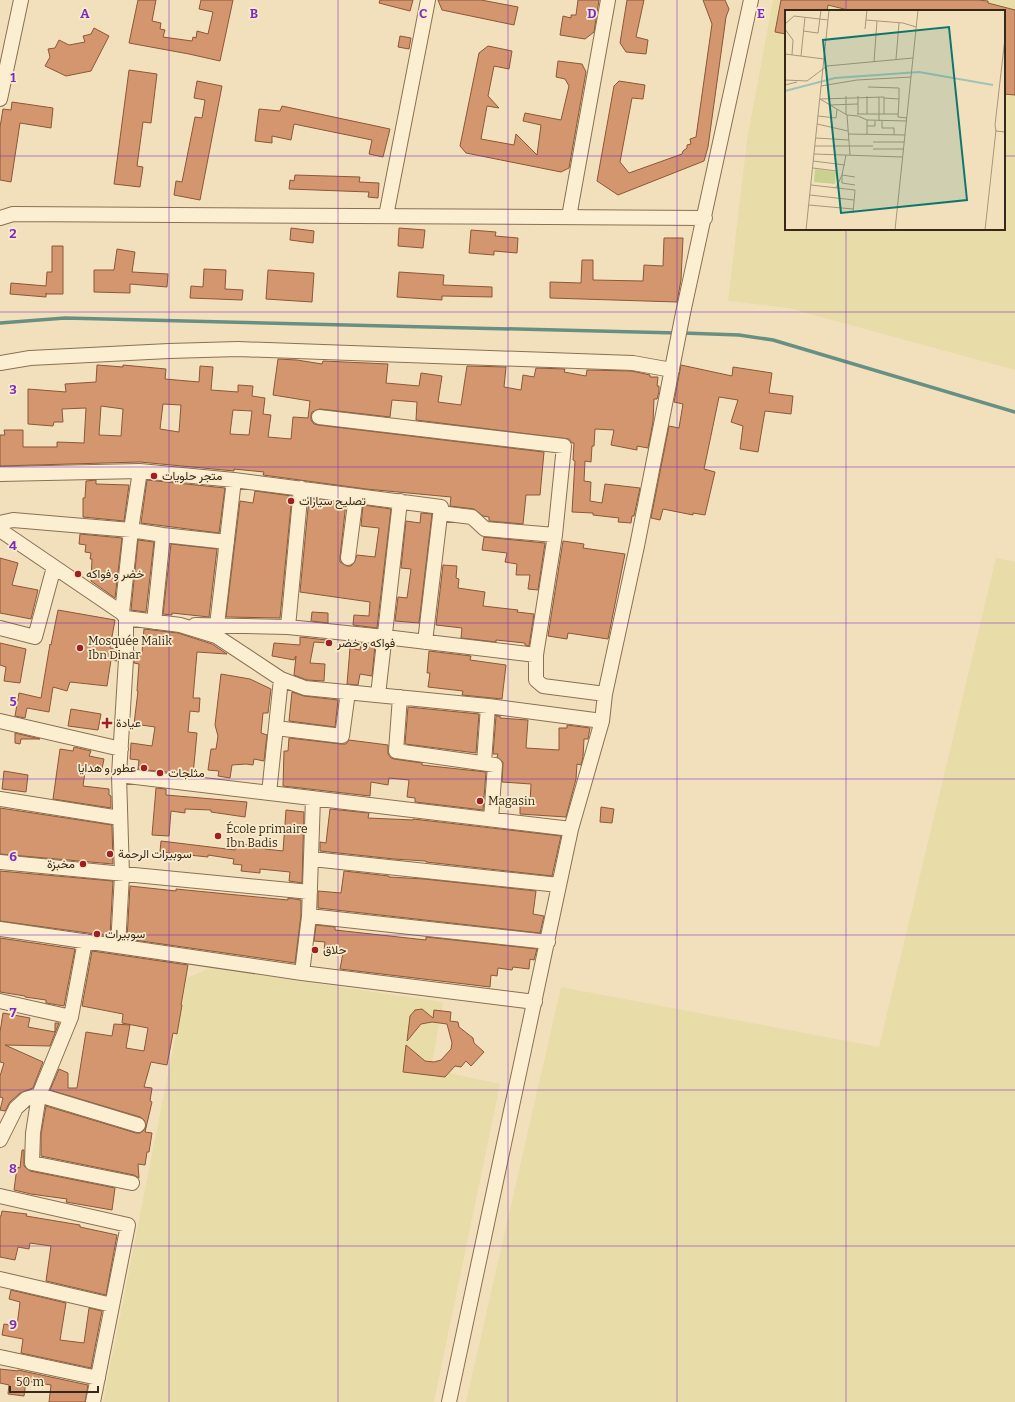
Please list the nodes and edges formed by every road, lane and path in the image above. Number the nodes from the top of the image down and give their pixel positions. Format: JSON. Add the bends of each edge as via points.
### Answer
{"nodes":[{"id":1,"x":22,"y":0,"type":"edge"},
{"id":2,"x":428,"y":0,"type":"edge"},
{"id":3,"x":608,"y":0,"type":"edge"},
{"id":4,"x":751,"y":0,"type":"edge"},
{"id":5,"x":0,"y":99,"type":"edge"},
{"id":6,"x":386,"y":216,"type":"junction"},
{"id":7,"x":569,"y":217,"type":"junction"},
{"id":8,"x":0,"y":218,"type":"edge"},
{"id":9,"x":704,"y":218,"type":"junction"},
{"id":10,"x":0,"y":363,"type":"edge"},
{"id":11,"x":672,"y":370,"type":"junction"},
{"id":12,"x":319,"y":417,"type":"dead end"},
{"id":13,"x":140,"y":471,"type":"junction"},
{"id":14,"x":0,"y":474,"type":"edge"},
{"id":15,"x":234,"y":480,"type":"junction"},
{"id":16,"x":301,"y":488,"type":"junction"},
{"id":17,"x":356,"y":496,"type":"junction"},
{"id":18,"x":400,"y":501,"type":"junction"},
{"id":19,"x":440,"y":513,"type":"junction"},
{"id":20,"x":0,"y":523,"type":"edge"},
{"id":21,"x":0,"y":530,"type":"edge"},
{"id":22,"x":131,"y":530,"type":"junction"},
{"id":23,"x":163,"y":535,"type":"junction"},
{"id":24,"x":555,"y":535,"type":"junction"},
{"id":25,"x":227,"y":542,"type":"junction"},
{"id":26,"x":348,"y":558,"type":"dead end"},
{"id":27,"x":54,"y":567,"type":"junction"},
{"id":28,"x":124,"y":616,"type":"junction"},
{"id":29,"x":154,"y":622,"type":"junction"},
{"id":30,"x":180,"y":625,"type":"junction"},
{"id":31,"x":218,"y":625,"type":"junction"},
{"id":32,"x":288,"y":627,"type":"junction"},
{"id":33,"x":0,"y":628,"type":"edge"},
{"id":34,"x":385,"y":637,"type":"junction"},
{"id":35,"x":425,"y":642,"type":"junction"},
{"id":36,"x":536,"y":655,"type":"junction"},
{"id":37,"x":281,"y":679,"type":"junction"},
{"id":38,"x":348,"y":692,"type":"junction"},
{"id":39,"x":604,"y":694,"type":"junction"},
{"id":40,"x":378,"y":695,"type":"junction"},
{"id":41,"x":400,"y":697,"type":"junction"},
{"id":42,"x":488,"y":706,"type":"junction"},
{"id":43,"x":602,"y":721,"type":"junction"},
{"id":44,"x":0,"y":722,"type":"edge"},
{"id":45,"x":276,"y":728,"type":"junction"},
{"id":46,"x":120,"y":749,"type":"junction"},
{"id":47,"x":484,"y":763,"type":"junction"},
{"id":48,"x":119,"y":775,"type":"junction"},
{"id":49,"x":269,"y":793,"type":"junction"},
{"id":50,"x":313,"y":798,"type":"junction"},
{"id":51,"x":0,"y":799,"type":"edge"},
{"id":52,"x":120,"y":818,"type":"junction"},
{"id":53,"x":490,"y":819,"type":"junction"},
{"id":54,"x":571,"y":828,"type":"junction"},
{"id":55,"x":312,"y":859,"type":"junction"},
{"id":56,"x":0,"y":862,"type":"edge"},
{"id":57,"x":122,"y":874,"type":"junction"},
{"id":58,"x":560,"y":885,"type":"junction"},
{"id":59,"x":310,"y":892,"type":"junction"},
{"id":60,"x":309,"y":916,"type":"junction"},
{"id":61,"x":0,"y":929,"type":"edge"},
{"id":62,"x":85,"y":941,"type":"junction"},
{"id":63,"x":548,"y":942,"type":"junction"},
{"id":64,"x":118,"y":946,"type":"junction"},
{"id":65,"x":302,"y":973,"type":"junction"},
{"id":66,"x":0,"y":1001,"type":"edge"},
{"id":67,"x":535,"y":1002,"type":"junction"},
{"id":68,"x":71,"y":1017,"type":"junction"},
{"id":69,"x":39,"y":1095,"type":"junction"},
{"id":70,"x":138,"y":1125,"type":"dead end"},
{"id":71,"x":0,"y":1140,"type":"edge"},
{"id":72,"x":132,"y":1183,"type":"dead end"},
{"id":73,"x":0,"y":1196,"type":"edge"},
{"id":74,"x":0,"y":1279,"type":"edge"},
{"id":75,"x":112,"y":1305,"type":"junction"},
{"id":76,"x":0,"y":1357,"type":"edge"},
{"id":77,"x":98,"y":1378,"type":"junction"},
{"id":78,"x":93,"y":1402,"type":"edge"},
{"id":79,"x":449,"y":1402,"type":"edge"}],
"edges":[{"from":1,"to":5,"type":"street"},
{"from":2,"to":6,"type":"street"},
{"from":3,"to":7,"type":"street"},
{"from":4,"to":9,"type":"street"},
{"from":6,"to":7,"type":"street"},
{"from":6,"to":8,"type":"street","via":[[12,214]]},
{"from":7,"to":9,"type":"street"},
{"from":9,"to":11,"type":"street"},
{"from":10,"to":11,"type":"street","via":[[30,358],[238,349],[633,363]]},
{"from":11,"to":39,"type":"street","via":[[639,538]]},
{"from":12,"to":24,"type":"street","via":[[564,446]]},
{"from":13,"to":14,"type":"street"},
{"from":13,"to":15,"type":"street"},
{"from":13,"to":22,"type":"street"},
{"from":15,"to":16,"type":"street"},
{"from":15,"to":25,"type":"street"},
{"from":16,"to":17,"type":"street"},
{"from":16,"to":32,"type":"street"},
{"from":17,"to":18,"type":"street"},
{"from":17,"to":26,"type":"street"},
{"from":18,"to":19,"type":"street","via":[[441,507]]},
{"from":18,"to":34,"type":"street"},
{"from":19,"to":24,"type":"street","via":[[472,517],[485,529]]},
{"from":19,"to":35,"type":"street"},
{"from":20,"to":22,"type":"street","via":[[13,520]]},
{"from":21,"to":27,"type":"street"},
{"from":22,"to":23,"type":"street"},
{"from":22,"to":28,"type":"street"},
{"from":23,"to":25,"type":"street"},
{"from":23,"to":29,"type":"street"},
{"from":24,"to":36,"type":"street"},
{"from":25,"to":31,"type":"street"},
{"from":27,"to":28,"type":"street"},
{"from":27,"to":33,"type":"street","via":[[35,637]]},
{"from":28,"to":29,"type":"street"},
{"from":28,"to":46,"type":"street","via":[[126,659]]},
{"from":29,"to":30,"type":"street"},
{"from":30,"to":31,"type":"street"},
{"from":30,"to":37,"type":"street","via":[[216,636]]},
{"from":31,"to":32,"type":"street"},
{"from":32,"to":34,"type":"street"},
{"from":34,"to":35,"type":"street"},
{"from":34,"to":40,"type":"street"},
{"from":35,"to":36,"type":"street"},
{"from":36,"to":39,"type":"street","via":[[536,680],[543,686]]},
{"from":37,"to":38,"type":"street","via":[[305,688]]},
{"from":37,"to":45,"type":"street"},
{"from":38,"to":40,"type":"street"},
{"from":38,"to":45,"type":"street","via":[[342,736]]},
{"from":39,"to":43,"type":"street"},
{"from":40,"to":41,"type":"street"},
{"from":41,"to":42,"type":"street"},
{"from":41,"to":47,"type":"street","via":[[396,751]]},
{"from":42,"to":43,"type":"street"},
{"from":42,"to":47,"type":"street"},
{"from":43,"to":54,"type":"street"},
{"from":44,"to":46,"type":"street"},
{"from":45,"to":49,"type":"street"},
{"from":46,"to":48,"type":"street"},
{"from":47,"to":53,"type":"street","via":[[495,765]]},
{"from":48,"to":49,"type":"street"},
{"from":48,"to":52,"type":"street"},
{"from":49,"to":50,"type":"street"},
{"from":50,"to":53,"type":"street"},
{"from":50,"to":55,"type":"street"},
{"from":51,"to":52,"type":"street"},
{"from":52,"to":57,"type":"street"},
{"from":53,"to":54,"type":"street"},
{"from":54,"to":58,"type":"street"},
{"from":55,"to":58,"type":"street"},
{"from":55,"to":59,"type":"street"},
{"from":56,"to":57,"type":"street"},
{"from":57,"to":59,"type":"street"},
{"from":57,"to":64,"type":"street"},
{"from":58,"to":63,"type":"street"},
{"from":59,"to":60,"type":"street"},
{"from":60,"to":63,"type":"street"},
{"from":60,"to":65,"type":"street"},
{"from":61,"to":62,"type":"street"},
{"from":62,"to":64,"type":"street"},
{"from":62,"to":68,"type":"street"},
{"from":63,"to":67,"type":"street"},
{"from":64,"to":65,"type":"street"},
{"from":65,"to":67,"type":"street"},
{"from":66,"to":68,"type":"street"},
{"from":67,"to":79,"type":"street"},
{"from":68,"to":69,"type":"street"},
{"from":69,"to":70,"type":"street"},
{"from":69,"to":71,"type":"street","via":[[26,1099],[16,1108]]},
{"from":69,"to":72,"type":"street","via":[[33,1133],[32,1163]]},
{"from":73,"to":75,"type":"street","via":[[128,1225]]},
{"from":74,"to":75,"type":"street"},
{"from":75,"to":77,"type":"street"},
{"from":76,"to":77,"type":"street"},
{"from":77,"to":78,"type":"street"}]}
